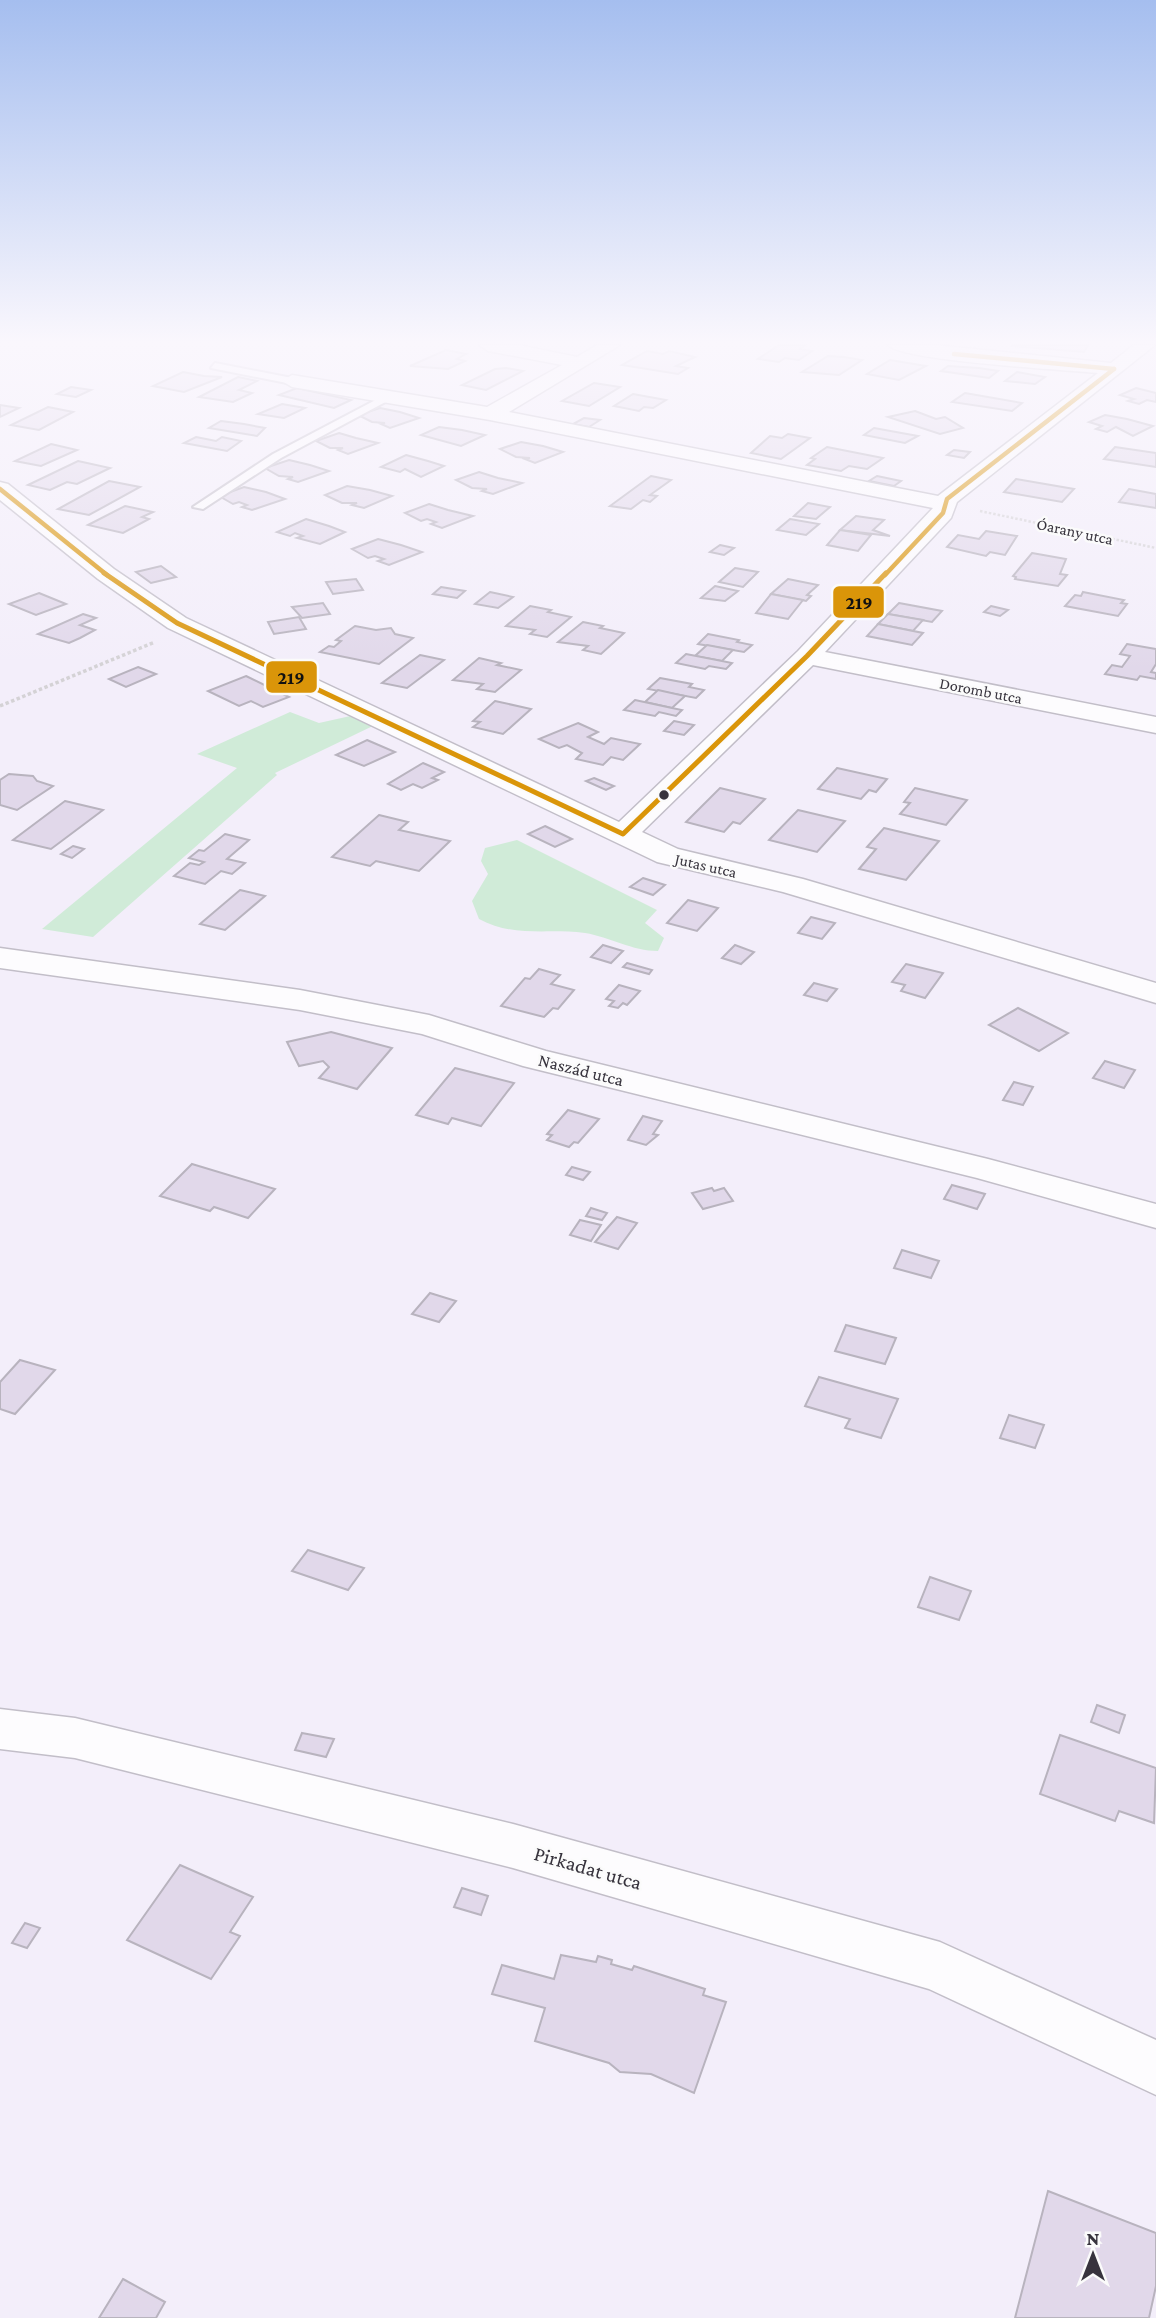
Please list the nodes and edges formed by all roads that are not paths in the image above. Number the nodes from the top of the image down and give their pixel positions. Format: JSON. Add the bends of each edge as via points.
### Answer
{"nodes":[{"id":1,"x":282,"y":453,"type":"edge"},
{"id":2,"x":688,"y":453,"type":"edge"},
{"id":3,"x":1009,"y":453,"type":"edge"},
{"id":4,"x":0,"y":489,"type":"edge"},
{"id":5,"x":945,"y":504,"type":"junction"},
{"id":6,"x":198,"y":507,"type":"dead end"},
{"id":7,"x":807,"y":656,"type":"junction"},
{"id":8,"x":1156,"y":725,"type":"edge"},
{"id":9,"x":622,"y":834,"type":"junction"},
{"id":10,"x":0,"y":958,"type":"edge"},
{"id":11,"x":1156,"y":993,"type":"edge"},
{"id":12,"x":1156,"y":1216,"type":"edge"},
{"id":13,"x":0,"y":1729,"type":"edge"},
{"id":14,"x":1156,"y":2068,"type":"edge"}],
"edges":[{"from":1,"to":6,"type":"lane"},
{"from":2,"to":5,"type":"street"},
{"from":3,"to":5,"type":"street"},
{"from":4,"to":9,"type":"street","name":"Jutas utca","via":[[106,574],[189,629]]},
{"from":5,"to":7,"type":"street","via":[[943,513]]},
{"from":7,"to":8,"type":"street","name":"Doromb utca"},
{"from":7,"to":9,"type":"street"},
{"from":9,"to":11,"type":"street","name":"Jutas utca","via":[[668,856],[827,895]]},
{"from":10,"to":12,"type":"street","name":"Naszád utca","via":[[300,1000],[429,1025],[535,1059]]},
{"from":13,"to":14,"type":"street","name":"Pirkadat utca","via":[[75,1738],[513,1846],[940,1967]]}]}
